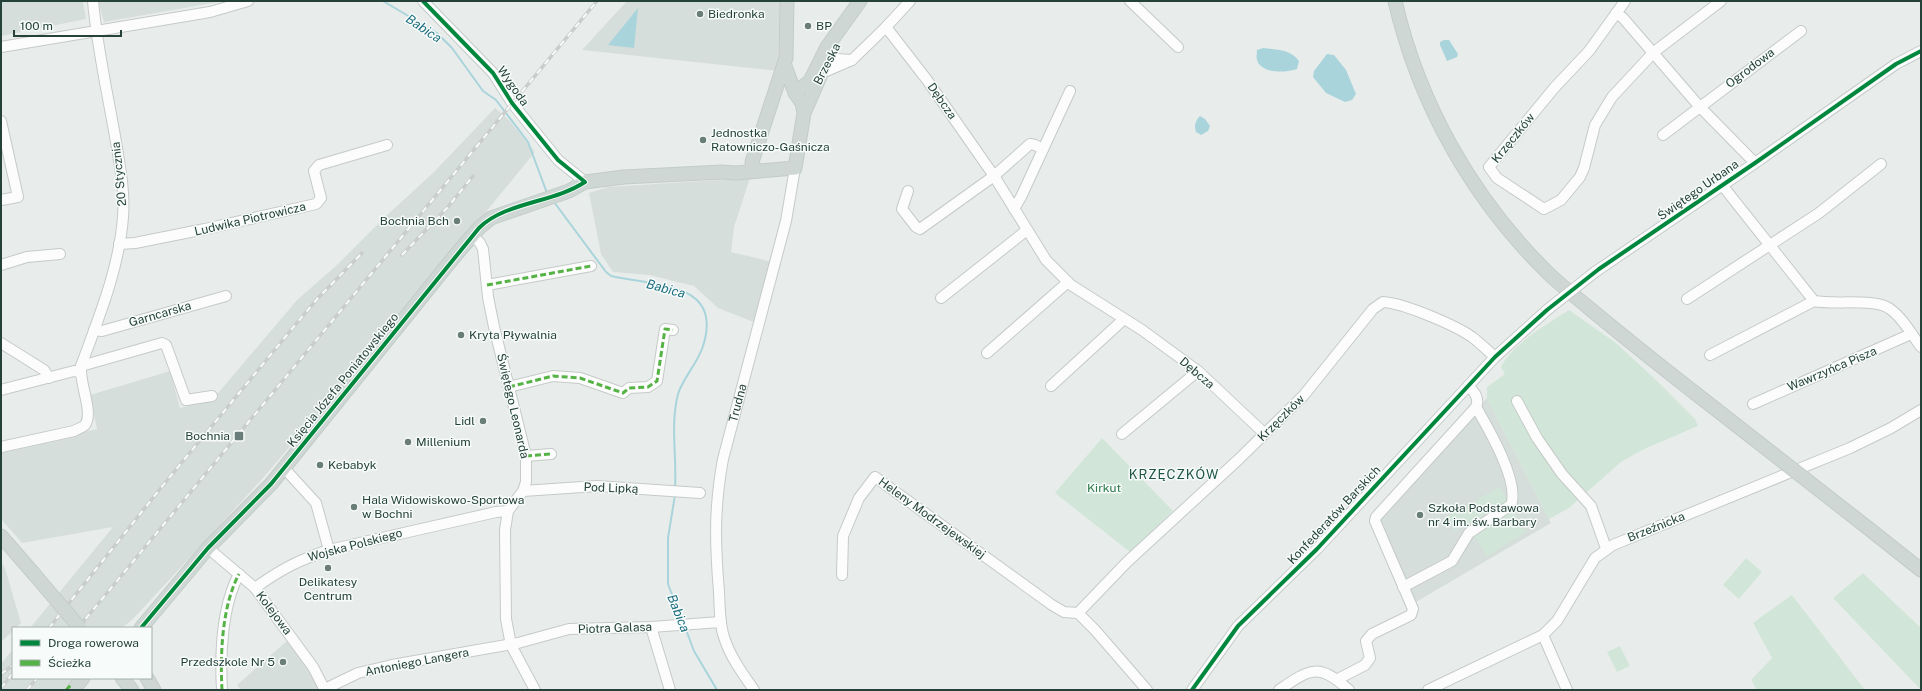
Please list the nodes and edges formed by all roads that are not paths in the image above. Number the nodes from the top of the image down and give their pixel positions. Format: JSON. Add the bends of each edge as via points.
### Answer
{"nodes":[{"id":1,"x":93,"y":1,"type":"edge"},
{"id":2,"x":248,"y":1,"type":"edge"},
{"id":3,"x":423,"y":1,"type":"edge"},
{"id":4,"x":787,"y":1,"type":"edge"},
{"id":5,"x":860,"y":1,"type":"edge"},
{"id":6,"x":910,"y":1,"type":"edge"},
{"id":7,"x":1130,"y":1,"type":"edge"},
{"id":8,"x":1395,"y":1,"type":"edge"},
{"id":9,"x":1625,"y":1,"type":"edge"},
{"id":10,"x":1721,"y":1,"type":"edge"},
{"id":11,"x":1616,"y":13,"type":"junction"},
{"id":12,"x":886,"y":27,"type":"junction"},
{"id":13,"x":1800,"y":31,"type":"dead end"},
{"id":14,"x":95,"y":32,"type":"junction"},
{"id":15,"x":1178,"y":47,"type":"dead end"},
{"id":16,"x":1,"y":48,"type":"edge"},
{"id":17,"x":1921,"y":51,"type":"edge"},
{"id":18,"x":1654,"y":52,"type":"junction"},
{"id":19,"x":825,"y":58,"type":"junction"},
{"id":20,"x":852,"y":60,"type":"junction"},
{"id":21,"x":784,"y":66,"type":"junction"},
{"id":22,"x":822,"y":73,"type":"junction"},
{"id":23,"x":1070,"y":91,"type":"dead end"},
{"id":24,"x":795,"y":93,"type":"junction"},
{"id":25,"x":775,"y":98,"type":"junction"},
{"id":26,"x":1700,"y":106,"type":"junction"},
{"id":27,"x":804,"y":113,"type":"junction"},
{"id":28,"x":1,"y":121,"type":"edge"},
{"id":29,"x":1663,"y":135,"type":"dead end"},
{"id":30,"x":387,"y":145,"type":"dead end"},
{"id":31,"x":1043,"y":149,"type":"junction"},
{"id":32,"x":1755,"y":163,"type":"junction"},
{"id":33,"x":1881,"y":164,"type":"dead end"},
{"id":34,"x":755,"y":166,"type":"junction"},
{"id":35,"x":795,"y":168,"type":"junction"},
{"id":36,"x":994,"y":176,"type":"junction"},
{"id":37,"x":585,"y":182,"type":"junction"},
{"id":38,"x":1722,"y":185,"type":"junction"},
{"id":39,"x":908,"y":191,"type":"dead end"},
{"id":40,"x":1,"y":200,"type":"edge"},
{"id":41,"x":1014,"y":209,"type":"junction"},
{"id":42,"x":1028,"y":230,"type":"junction"},
{"id":43,"x":472,"y":236,"type":"junction"},
{"id":44,"x":119,"y":244,"type":"junction"},
{"id":45,"x":1770,"y":245,"type":"junction"},
{"id":46,"x":60,"y":254,"type":"dead end"},
{"id":47,"x":1,"y":264,"type":"edge"},
{"id":48,"x":591,"y":266,"type":"dead end"},
{"id":49,"x":1068,"y":282,"type":"junction"},
{"id":50,"x":487,"y":285,"type":"junction"},
{"id":51,"x":226,"y":296,"type":"dead end"},
{"id":52,"x":941,"y":298,"type":"dead end"},
{"id":53,"x":1687,"y":299,"type":"dead end"},
{"id":54,"x":1814,"y":301,"type":"junction"},
{"id":55,"x":1124,"y":319,"type":"junction"},
{"id":56,"x":94,"y":330,"type":"junction"},
{"id":57,"x":673,"y":330,"type":"dead end"},
{"id":58,"x":1911,"y":334,"type":"junction"},
{"id":59,"x":1,"y":343,"type":"edge"},
{"id":60,"x":1921,"y":347,"type":"edge"},
{"id":61,"x":987,"y":352,"type":"dead end"},
{"id":62,"x":1710,"y":355,"type":"dead end"},
{"id":63,"x":1495,"y":357,"type":"junction"},
{"id":64,"x":81,"y":369,"type":"junction"},
{"id":65,"x":1198,"y":371,"type":"junction"},
{"id":66,"x":49,"y":378,"type":"junction"},
{"id":67,"x":1051,"y":386,"type":"dead end"},
{"id":68,"x":1468,"y":386,"type":"junction"},
{"id":69,"x":509,"y":387,"type":"junction"},
{"id":70,"x":1,"y":390,"type":"edge"},
{"id":71,"x":212,"y":396,"type":"dead end"},
{"id":72,"x":1517,"y":401,"type":"dead end"},
{"id":73,"x":1753,"y":404,"type":"dead end"},
{"id":74,"x":1476,"y":407,"type":"junction"},
{"id":75,"x":1921,"y":410,"type":"edge"},
{"id":76,"x":1122,"y":434,"type":"dead end"},
{"id":77,"x":1265,"y":434,"type":"junction"},
{"id":78,"x":1,"y":447,"type":"edge"},
{"id":79,"x":551,"y":454,"type":"dead end"},
{"id":80,"x":526,"y":456,"type":"junction"},
{"id":81,"x":284,"y":468,"type":"junction"},
{"id":82,"x":523,"y":491,"type":"junction"},
{"id":83,"x":700,"y":493,"type":"dead end"},
{"id":84,"x":508,"y":511,"type":"junction"},
{"id":85,"x":1,"y":536,"type":"edge"},
{"id":86,"x":208,"y":548,"type":"junction"},
{"id":87,"x":1606,"y":548,"type":"junction"},
{"id":88,"x":329,"y":550,"type":"junction"},
{"id":89,"x":1921,"y":570,"type":"edge"},
{"id":90,"x":239,"y":574,"type":"junction"},
{"id":91,"x":842,"y":575,"type":"dead end"},
{"id":92,"x":1403,"y":587,"type":"junction"},
{"id":93,"x":255,"y":588,"type":"junction"},
{"id":94,"x":1078,"y":613,"type":"junction"},
{"id":95,"x":721,"y":622,"type":"junction"},
{"id":96,"x":79,"y":627,"type":"edge"},
{"id":97,"x":143,"y":627,"type":"edge"},
{"id":98,"x":651,"y":627,"type":"junction"},
{"id":99,"x":1543,"y":635,"type":"junction"},
{"id":100,"x":511,"y":644,"type":"junction"},
{"id":101,"x":82,"y":679,"type":"edge"},
{"id":102,"x":123,"y":679,"type":"edge"},
{"id":103,"x":148,"y":679,"type":"edge"},
{"id":104,"x":1338,"y":679,"type":"junction"},
{"id":105,"x":73,"y":690,"type":"edge"},
{"id":106,"x":132,"y":690,"type":"edge"},
{"id":107,"x":154,"y":690,"type":"edge"},
{"id":108,"x":222,"y":690,"type":"edge"},
{"id":109,"x":325,"y":690,"type":"edge"},
{"id":110,"x":535,"y":690,"type":"edge"},
{"id":111,"x":670,"y":690,"type":"edge"},
{"id":112,"x":754,"y":690,"type":"edge"},
{"id":113,"x":1147,"y":690,"type":"edge"},
{"id":114,"x":1192,"y":690,"type":"edge"},
{"id":115,"x":1279,"y":690,"type":"edge"},
{"id":116,"x":1349,"y":690,"type":"edge"},
{"id":117,"x":1428,"y":690,"type":"edge"},
{"id":118,"x":1567,"y":690,"type":"edge"}],
"edges":[{"from":1,"to":14,"type":"street"},
{"from":2,"to":14,"type":"street","via":[[210,12]]},
{"from":3,"to":37,"type":"street","name":"Wygoda","via":[[493,73],[512,103],[548,149]]},
{"from":4,"to":21,"type":"main road"},
{"from":5,"to":19,"type":"main road","name":"Brzeska","via":[[851,16],[843,23]]},
{"from":6,"to":12,"type":"street"},
{"from":7,"to":15,"type":"street"},
{"from":8,"to":89,"type":"main road","bridge":true,"via":[[1409,53],[1441,128],[1471,181],[1509,232],[1548,273],[1619,333]]},
{"from":9,"to":11,"type":"street","name":"Krzęczków"},
{"from":10,"to":18,"type":"street"},
{"from":11,"to":18,"type":"street"},
{"from":11,"to":18,"type":"street","name":"Krzęczków","via":[[1589,51],[1555,87],[1489,167],[1492,173],[1535,204],[1544,209],[1551,207],[1580,177],[1599,117],[1612,97]]},
{"from":12,"to":20,"type":"street"},
{"from":12,"to":36,"type":"street","name":"Dębcza","via":[[927,80]]},
{"from":13,"to":26,"type":"street","name":"Ogrodowa"},
{"from":14,"to":16,"type":"street"},
{"from":14,"to":44,"type":"street","name":"20 Stycznia","via":[[122,178],[123,216]]},
{"from":17,"to":32,"type":"street","name":"Świętego Urbana","via":[[1896,64]]},
{"from":18,"to":26,"type":"street"},
{"from":19,"to":20,"type":"street"},
{"from":19,"to":22,"type":"main road","name":"Brzeska"},
{"from":19,"to":24,"type":"main road","name":"Brzeska","via":[[810,81]]},
{"from":20,"to":22,"type":"street"},
{"from":21,"to":24,"type":"main road"},
{"from":21,"to":25,"type":"main road"},
{"from":22,"to":27,"type":"main road","name":"Brzeska"},
{"from":23,"to":31,"type":"street"},
{"from":24,"to":25,"type":"main road","via":[[788,92]]},
{"from":24,"to":27,"type":"main road","via":[[802,103]]},
{"from":25,"to":34,"type":"main road"},
{"from":26,"to":29,"type":"street","name":"Ogrodowa"},
{"from":26,"to":32,"type":"street"},
{"from":27,"to":35,"type":"main road","name":"Trudna"},
{"from":28,"to":40,"type":"street","via":[[18,197]]},
{"from":30,"to":44,"type":"street","name":"Ludwika Piotrowicza","via":[[319,165],[314,171],[321,198],[316,204],[205,229]]},
{"from":31,"to":36,"type":"street","via":[[1030,144]]},
{"from":31,"to":41,"type":"street"},
{"from":32,"to":38,"type":"street","name":"Świętego Urbana"},
{"from":33,"to":45,"type":"street","via":[[1820,213]]},
{"from":34,"to":35,"type":"main road","name":"Księcia Józefa Poniatowskiego"},
{"from":34,"to":37,"type":"main road","name":"Księcia Józefa Poniatowskiego","via":[[736,173],[624,177]]},
{"from":35,"to":95,"type":"street","name":"Trudna","via":[[786,221],[716,493],[715,529]]},
{"from":36,"to":39,"type":"street","via":[[920,229],[902,209]]},
{"from":36,"to":41,"type":"street","name":"Dębcza"},
{"from":37,"to":43,"type":"main road","name":"Księcia Józefa Poniatowskiego","via":[[569,191],[496,216],[486,221]]},
{"from":38,"to":45,"type":"street"},
{"from":38,"to":63,"type":"street","name":"Świętego Urbana","bridge":true,"via":[[1595,272],[1547,310]]},
{"from":41,"to":42,"type":"street","name":"Dębcza"},
{"from":42,"to":49,"type":"street","name":"Dębcza","via":[[1046,260]]},
{"from":42,"to":52,"type":"street"},
{"from":43,"to":50,"type":"street","name":"Świętego Leonarda","via":[[483,249]]},
{"from":43,"to":81,"type":"main road","name":"Księcia Józefa Poniatowskiego"},
{"from":44,"to":56,"type":"street","name":"20 Stycznia","via":[[117,259]]},
{"from":45,"to":53,"type":"street"},
{"from":45,"to":54,"type":"street"},
{"from":46,"to":47,"type":"street","via":[[27,257]]},
{"from":48,"to":50,"type":"street"},
{"from":49,"to":55,"type":"street","name":"Dębcza"},
{"from":49,"to":61,"type":"street"},
{"from":50,"to":69,"type":"street","name":"Świętego Leonarda","via":[[494,327]]},
{"from":51,"to":56,"type":"street","name":"Garncarska"},
{"from":54,"to":58,"type":"street","via":[[1825,304],[1883,304],[1896,314]]},
{"from":54,"to":62,"type":"street"},
{"from":55,"to":65,"type":"street","name":"Dębcza"},
{"from":55,"to":67,"type":"street"},
{"from":56,"to":64,"type":"street","name":"20 Stycznia"},
{"from":57,"to":69,"type":"street","via":[[665,328],[657,381],[648,387],[629,388],[623,393],[580,378],[553,376]]},
{"from":58,"to":60,"type":"street"},
{"from":58,"to":73,"type":"street","name":"Wawrzyńca Pisza"},
{"from":59,"to":66,"type":"street","via":[[44,370]]},
{"from":63,"to":68,"type":"street","name":"Konfederatów Barskich"},
{"from":63,"to":77,"type":"street","name":"Krzęczków","via":[[1471,336],[1451,326],[1392,302],[1383,302],[1373,309],[1304,395]]},
{"from":64,"to":66,"type":"street"},
{"from":64,"to":71,"type":"street","via":[[162,343],[166,345],[186,400]]},
{"from":64,"to":78,"type":"street","via":[[89,418],[84,427]]},
{"from":65,"to":76,"type":"street"},
{"from":65,"to":77,"type":"street","name":"Dębcza"},
{"from":66,"to":70,"type":"street"},
{"from":68,"to":74,"type":"street","via":[[1476,395]]},
{"from":68,"to":114,"type":"street","name":"Konfederatów Barskich","via":[[1317,549],[1238,626]]},
{"from":69,"to":80,"type":"street","name":"Świętego Leonarda"},
{"from":72,"to":87,"type":"street","via":[[1537,438],[1562,474],[1591,506]]},
{"from":74,"to":92,"type":"street","via":[[1376,517],[1375,521]]},
{"from":74,"to":92,"type":"street","via":[[1508,470],[1514,499],[1511,505],[1469,533],[1452,560]]},
{"from":75,"to":87,"type":"street","name":"Brzeźnicka","via":[[1850,448]]},
{"from":77,"to":94,"type":"street","name":"Krzęczków","via":[[1127,562]]},
{"from":79,"to":80,"type":"street"},
{"from":80,"to":82,"type":"street","name":"Świętego Leonarda","via":[[527,474]]},
{"from":81,"to":86,"type":"main road","name":"Księcia Józefa Poniatowskiego","via":[[257,500]]},
{"from":81,"to":88,"type":"street","via":[[316,503]]},
{"from":82,"to":83,"type":"street","name":"Pod Lipką","via":[[597,486]]},
{"from":82,"to":84,"type":"street","name":"Świętego Leonarda"},
{"from":84,"to":88,"type":"street","name":"Wojska Polskiego","via":[[488,513]]},
{"from":84,"to":100,"type":"street","name":"Świętego Leonarda","via":[[505,530],[506,619]]},
{"from":85,"to":96,"type":"main road","bridge":true},
{"from":86,"to":90,"type":"street","name":"Kolejowa"},
{"from":86,"to":97,"type":"main road","name":"Księcia Józefa Poniatowskiego"},
{"from":87,"to":99,"type":"street","name":"Brzeźnicka","via":[[1591,565],[1557,621]]},
{"from":88,"to":93,"type":"street","name":"Wojska Polskiego","via":[[281,569]]},
{"from":90,"to":93,"type":"street","name":"Kolejowa"},
{"from":90,"to":108,"type":"street","via":[[233,584],[221,651]]},
{"from":91,"to":94,"type":"street","name":"Heleny Modrzejewskiej","via":[[843,536],[859,498],[875,477],[1052,605],[1064,612]]},
{"from":92,"to":104,"type":"street","via":[[1413,608],[1411,615],[1372,634],[1366,641],[1370,658],[1365,665]]},
{"from":93,"to":109,"type":"street","name":"Kolejowa","via":[[313,667]]},
{"from":94,"to":113,"type":"street"},
{"from":95,"to":98,"type":"street","name":"Piotra Galasa"},
{"from":95,"to":112,"type":"street","name":"Trudna","via":[[728,648]]},
{"from":98,"to":100,"type":"street","name":"Piotra Galasa","via":[[570,629]]},
{"from":98,"to":111,"type":"street"},
{"from":99,"to":117,"type":"street","name":"Brzeźnicka"},
{"from":99,"to":118,"type":"street"},
{"from":100,"to":109,"type":"street","name":"Antoniego Langera","via":[[358,673]]},
{"from":100,"to":110,"type":"street","name":"Świętego Leonarda"},
{"from":101,"to":105,"type":"main road"},
{"from":102,"to":106,"type":"main road"},
{"from":103,"to":107,"type":"main road"},
{"from":104,"to":115,"type":"street","via":[[1320,671],[1307,673]]},
{"from":104,"to":116,"type":"street"}]}
